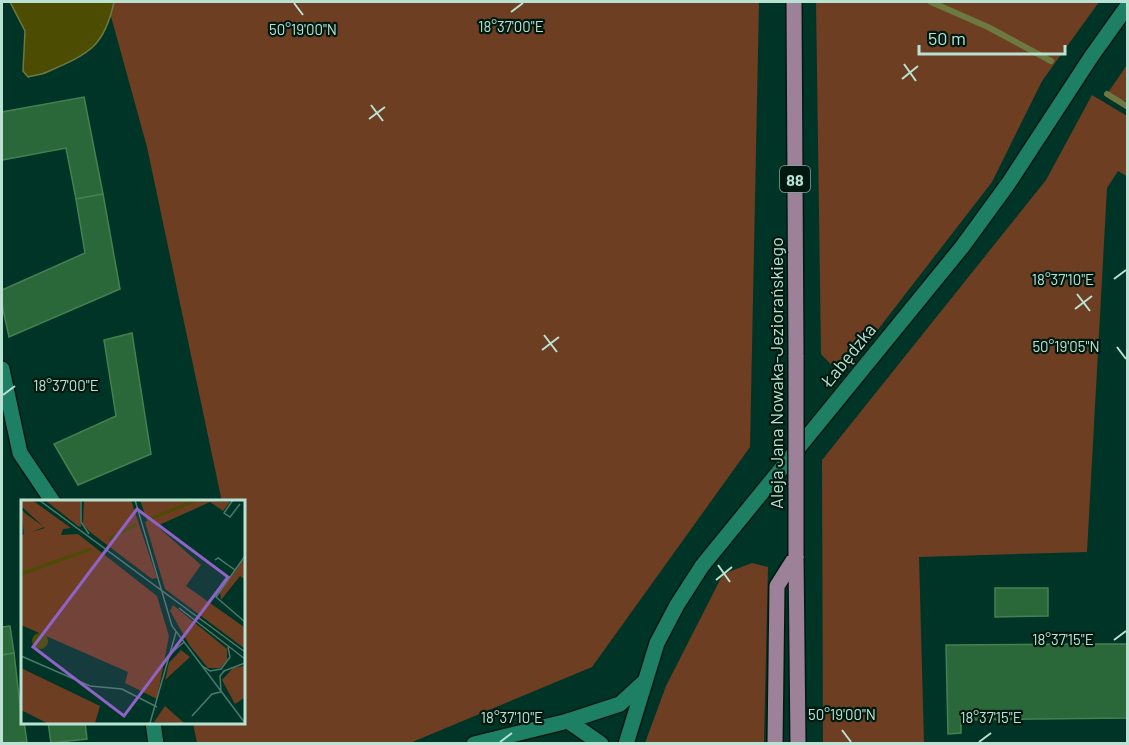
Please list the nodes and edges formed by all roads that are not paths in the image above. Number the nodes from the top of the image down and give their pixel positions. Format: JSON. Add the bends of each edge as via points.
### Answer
{"nodes":[{"id":1,"x":794,"y":2,"type":"edge"},
{"id":2,"x":1128,"y":5,"type":"edge"},
{"id":3,"x":2,"y":369,"type":"edge"},
{"id":4,"x":52,"y":500,"type":"edge"},
{"id":5,"x":796,"y":556,"type":"junction"},
{"id":6,"x":645,"y":681,"type":"junction"},
{"id":7,"x":568,"y":721,"type":"junction"},
{"id":8,"x":153,"y":724,"type":"edge"},
{"id":9,"x":486,"y":742,"type":"edge"},
{"id":10,"x":156,"y":744,"type":"edge"},
{"id":11,"x":601,"y":744,"type":"edge"},
{"id":12,"x":626,"y":744,"type":"edge"},
{"id":13,"x":775,"y":744,"type":"edge"},
{"id":14,"x":798,"y":744,"type":"edge"}],
"edges":[{"from":1,"to":5,"type":"main road","name":"Aleja Jana Nowaka-Jeziorańskiego","number":"88","bridge":true},
{"from":2,"to":6,"type":"street","name":"Łabędzka","via":[[962,247],[702,566],[657,643]]},
{"from":3,"to":4,"type":"street","via":[[20,453]]},
{"from":5,"to":13,"type":"main road","via":[[777,586]]},
{"from":5,"to":14,"type":"main road","name":"Aleja Jana Nowaka-Jeziorańskiego","number":"88"},
{"from":6,"to":7,"type":"street","via":[[620,705]]},
{"from":6,"to":12,"type":"street","name":"Łabędzka"},
{"from":7,"to":9,"type":"street"},
{"from":7,"to":11,"type":"street"},
{"from":8,"to":10,"type":"street"}]}
